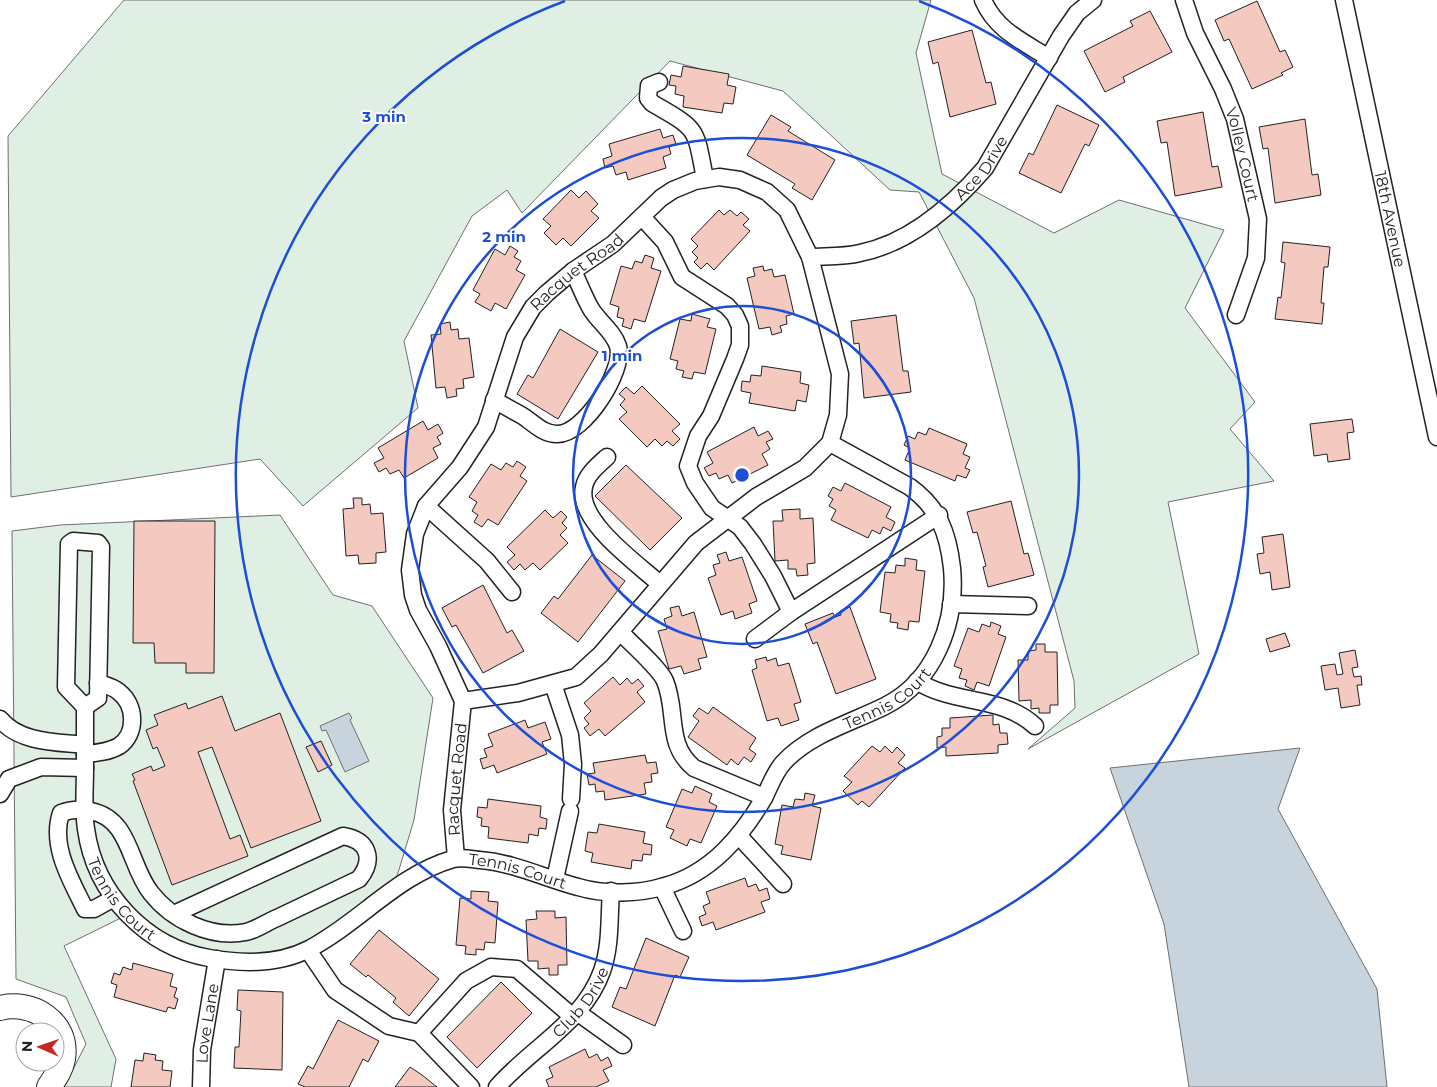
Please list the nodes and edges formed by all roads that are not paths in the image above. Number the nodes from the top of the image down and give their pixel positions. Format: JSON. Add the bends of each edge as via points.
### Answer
{"nodes":[{"id":1,"x":983,"y":0,"type":"edge"},
{"id":2,"x":1093,"y":0,"type":"edge"},
{"id":3,"x":1184,"y":0,"type":"edge"},
{"id":4,"x":1344,"y":0,"type":"edge"},
{"id":5,"x":1049,"y":58,"type":"junction"},
{"id":6,"x":659,"y":82,"type":"dead end"},
{"id":7,"x":705,"y":179,"type":"junction"},
{"id":8,"x":643,"y":218,"type":"junction"},
{"id":9,"x":810,"y":257,"type":"junction"},
{"id":10,"x":573,"y":271,"type":"junction"},
{"id":11,"x":1236,"y":315,"type":"dead end"},
{"id":12,"x":494,"y":400,"type":"junction"},
{"id":13,"x":1437,"y":437,"type":"edge"},
{"id":14,"x":830,"y":443,"type":"junction"},
{"id":15,"x":607,"y":457,"type":"dead end"},
{"id":16,"x":426,"y":506,"type":"junction"},
{"id":17,"x":939,"y":515,"type":"junction"},
{"id":18,"x":726,"y":517,"type":"junction"},
{"id":19,"x":660,"y":584,"type":"junction"},
{"id":20,"x":512,"y":592,"type":"dead end"},
{"id":21,"x":951,"y":604,"type":"junction"},
{"id":22,"x":1028,"y":606,"type":"dead end"},
{"id":23,"x":791,"y":612,"type":"junction"},
{"id":24,"x":620,"y":632,"type":"junction"},
{"id":25,"x":755,"y":639,"type":"dead end"},
{"id":26,"x":917,"y":681,"type":"junction"},
{"id":27,"x":98,"y":683,"type":"junction"},
{"id":28,"x":553,"y":684,"type":"junction"},
{"id":29,"x":463,"y":702,"type":"junction"},
{"id":30,"x":85,"y":707,"type":"junction"},
{"id":31,"x":0,"y":719,"type":"edge"},
{"id":32,"x":1035,"y":726,"type":"dead end"},
{"id":33,"x":85,"y":756,"type":"junction"},
{"id":34,"x":0,"y":794,"type":"edge"},
{"id":35,"x":764,"y":797,"type":"junction"},
{"id":36,"x":84,"y":810,"type":"junction"},
{"id":37,"x":739,"y":836,"type":"junction"},
{"id":38,"x":456,"y":858,"type":"junction"},
{"id":39,"x":555,"y":879,"type":"junction"},
{"id":40,"x":783,"y":884,"type":"dead end"},
{"id":41,"x":662,"y":887,"type":"junction"},
{"id":42,"x":611,"y":891,"type":"junction"},
{"id":43,"x":114,"y":898,"type":"junction"},
{"id":44,"x":174,"y":914,"type":"junction"},
{"id":45,"x":682,"y":932,"type":"dead end"},
{"id":46,"x":308,"y":950,"type":"junction"},
{"id":47,"x":217,"y":959,"type":"junction"},
{"id":48,"x":0,"y":1008,"type":"edge"},
{"id":49,"x":575,"y":1014,"type":"junction"},
{"id":50,"x":419,"y":1033,"type":"junction"},
{"id":51,"x":623,"y":1045,"type":"dead end"},
{"id":52,"x":49,"y":1087,"type":"edge"},
{"id":53,"x":201,"y":1087,"type":"edge"},
{"id":54,"x":470,"y":1087,"type":"edge"},
{"id":55,"x":497,"y":1087,"type":"edge"}],
"edges":[{"from":1,"to":5,"type":"street","via":[[1006,32]]},
{"from":2,"to":5,"type":"street","name":"Ace Drive","via":[[1068,25]]},
{"from":3,"to":11,"type":"street","name":"Volley Court","via":[[1195,34],[1235,120],[1258,219],[1256,258]]},
{"from":4,"to":13,"type":"street","name":"18th Avenue"},
{"from":5,"to":9,"type":"street","name":"Ace Drive","via":[[986,168],[929,221],[875,249],[847,255]]},
{"from":6,"to":7,"type":"street","via":[[649,86],[648,98],[688,124],[693,131]]},
{"from":7,"to":8,"type":"street","name":"Racquet Road","via":[[673,190]]},
{"from":7,"to":9,"type":"street","name":"Racquet Road","via":[[730,178],[767,192],[787,210]]},
{"from":8,"to":10,"type":"street","name":"Racquet Road","via":[[613,244]]},
{"from":8,"to":18,"type":"street","via":[[665,242],[682,276],[727,306],[736,315],[740,326],[740,345],[735,359],[711,416],[698,436],[688,466],[706,500]]},
{"from":9,"to":14,"type":"street","name":"Racquet Road","via":[[840,374],[838,414]]},
{"from":10,"to":12,"type":"street","name":"Racquet Road","via":[[547,293],[523,322],[509,351]]},
{"from":10,"to":12,"type":"street","via":[[591,310],[618,346],[615,368],[603,394],[580,423],[567,433],[558,434],[542,430]]},
{"from":12,"to":16,"type":"street","name":"Racquet Road","via":[[486,427],[471,453]]},
{"from":14,"to":17,"type":"street","name":"Tennis Court","via":[[910,486]]},
{"from":14,"to":18,"type":"street","name":"Racquet Road","via":[[806,468]]},
{"from":15,"to":19,"type":"street","via":[[584,486],[584,505],[596,526]]},
{"from":16,"to":20,"type":"street","via":[[487,561]]},
{"from":16,"to":29,"type":"street","name":"Racquet Road","via":[[411,553],[413,595]]},
{"from":17,"to":21,"type":"street","name":"Tennis Court","via":[[949,544],[953,579]]},
{"from":17,"to":23,"type":"street"},
{"from":18,"to":19,"type":"street","name":"Racquet Road","via":[[696,543]]},
{"from":18,"to":23,"type":"street","via":[[740,526],[754,544]]},
{"from":19,"to":24,"type":"street","name":"Racquet Road"},
{"from":21,"to":22,"type":"street"},
{"from":21,"to":26,"type":"street","name":"Tennis Court","via":[[937,654]]},
{"from":23,"to":25,"type":"street"},
{"from":24,"to":28,"type":"street","name":"Racquet Road","via":[[576,677]]},
{"from":24,"to":35,"type":"street","via":[[664,679],[670,696],[676,743],[685,760],[694,768]]},
{"from":26,"to":32,"type":"street","via":[[932,691],[997,705],[1023,715]]},
{"from":26,"to":35,"type":"street","name":"Tennis Court","via":[[888,705],[815,738],[801,748],[782,764]]},
{"from":27,"to":30,"type":"street","via":[[98,698]]},
{"from":27,"to":30,"type":"street","via":[[101,547],[98,543],[73,541],[69,544],[66,687]]},
{"from":27,"to":33,"type":"street","via":[[119,691],[128,702],[133,713],[131,727],[126,739],[118,746]]},
{"from":28,"to":29,"type":"street","name":"Racquet Road"},
{"from":28,"to":39,"type":"street","via":[[570,734],[573,764],[571,805]]},
{"from":29,"to":38,"type":"street","name":"Racquet Road","via":[[452,810]]},
{"from":30,"to":33,"type":"street","name":"Tennis Court"},
{"from":31,"to":33,"type":"street","via":[[30,738]]},
{"from":33,"to":34,"type":"street","via":[[8,779]]},
{"from":33,"to":36,"type":"street","name":"Tennis Court"},
{"from":35,"to":37,"type":"street","name":"Tennis Court"},
{"from":36,"to":43,"type":"street","name":"Tennis Court","via":[[93,859]]},
{"from":36,"to":43,"type":"street","via":[[61,813],[59,846],[66,869],[86,909],[94,909]]},
{"from":36,"to":44,"type":"street","via":[[105,814],[118,826],[150,892]]},
{"from":37,"to":40,"type":"street"},
{"from":37,"to":41,"type":"street","name":"Tennis Court","via":[[701,870]]},
{"from":38,"to":39,"type":"street","name":"Tennis Court","via":[[513,865]]},
{"from":38,"to":46,"type":"street","name":"Tennis Court","via":[[413,876]]},
{"from":39,"to":42,"type":"street","name":"Tennis Court","via":[[587,889]]},
{"from":41,"to":42,"type":"street","name":"Tennis Court","via":[[636,892]]},
{"from":41,"to":45,"type":"street"},
{"from":42,"to":49,"type":"street","name":"Club Drive","via":[[603,969],[591,996]]},
{"from":43,"to":47,"type":"street","name":"Tennis Court","via":[[137,924],[163,942],[189,954]]},
{"from":44,"to":44,"type":"street","via":[[196,927],[246,932],[360,878],[367,870],[369,858],[356,838],[343,836]]},
{"from":46,"to":47,"type":"street","name":"Tennis Court","via":[[261,962]]},
{"from":46,"to":50,"type":"street","via":[[335,990],[389,1026]]},
{"from":47,"to":53,"type":"street","name":"Love Lane","via":[[202,1050]]},
{"from":48,"to":52,"type":"highway","via":[[30,1008],[49,1018],[56,1028],[62,1039],[63,1060]]},
{"from":49,"to":50,"type":"street","via":[[517,969],[491,967],[466,981]]},
{"from":49,"to":51,"type":"street"},
{"from":49,"to":55,"type":"street","name":"Club Drive","via":[[515,1066]]},
{"from":50,"to":54,"type":"street"}]}
